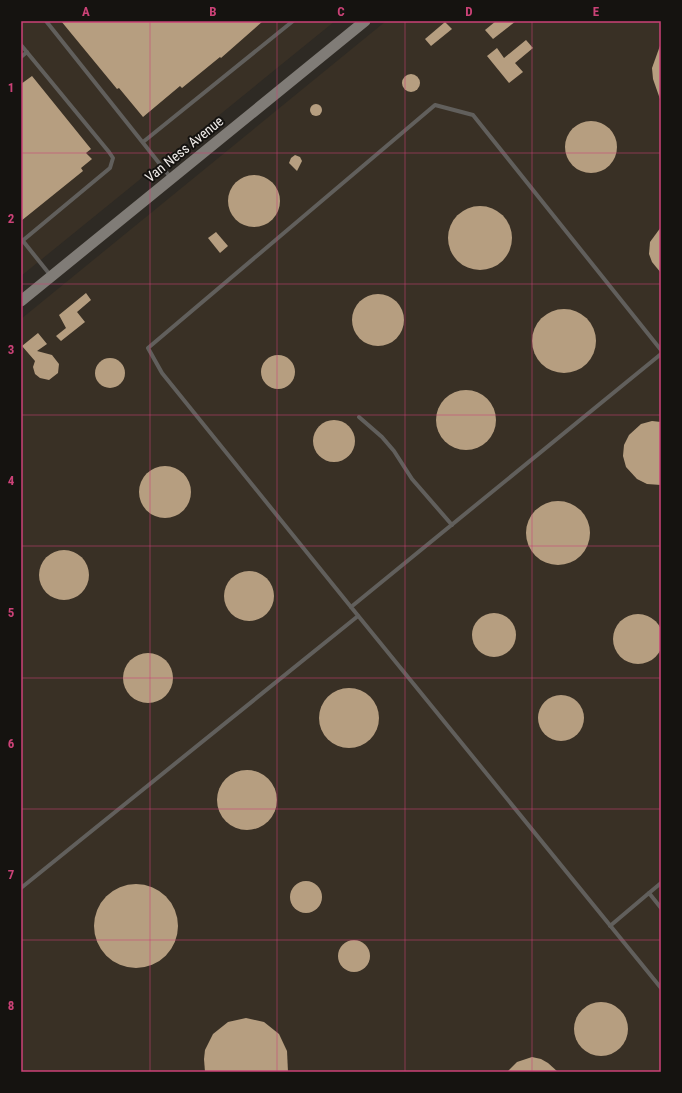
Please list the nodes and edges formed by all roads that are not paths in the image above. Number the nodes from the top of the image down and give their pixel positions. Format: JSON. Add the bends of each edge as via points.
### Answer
{"nodes":[{"id":1,"x":46,"y":21,"type":"edge"},
{"id":2,"x":293,"y":21,"type":"edge"},
{"id":3,"x":365,"y":21,"type":"edge"},
{"id":4,"x":21,"y":45,"type":"edge"},
{"id":5,"x":27,"y":52,"type":"junction"},
{"id":6,"x":21,"y":57,"type":"edge"},
{"id":7,"x":143,"y":142,"type":"junction"},
{"id":8,"x":172,"y":178,"type":"junction"},
{"id":9,"x":22,"y":241,"type":"edge"},
{"id":10,"x":51,"y":276,"type":"junction"},
{"id":11,"x":21,"y":301,"type":"edge"},
{"id":12,"x":661,"y":350,"type":"edge"},
{"id":13,"x":661,"y":354,"type":"edge"},
{"id":14,"x":359,"y":418,"type":"dead end"},
{"id":15,"x":452,"y":525,"type":"junction"},
{"id":16,"x":350,"y":607,"type":"junction"},
{"id":17,"x":358,"y":616,"type":"junction"},
{"id":18,"x":661,"y":883,"type":"edge"},
{"id":19,"x":21,"y":888,"type":"edge"},
{"id":20,"x":649,"y":893,"type":"junction"},
{"id":21,"x":661,"y":908,"type":"edge"},
{"id":22,"x":610,"y":926,"type":"junction"},
{"id":23,"x":661,"y":988,"type":"edge"}],
"edges":[{"from":1,"to":7,"type":"lane"},
{"from":2,"to":7,"type":"lane"},
{"from":3,"to":8,"type":"main road","name":"Van Ness Avenue"},
{"from":4,"to":5,"type":"lane"},
{"from":5,"to":6,"type":"lane"},
{"from":5,"to":9,"type":"lane","via":[[113,158],[110,168]]},
{"from":7,"to":8,"type":"lane"},
{"from":8,"to":10,"type":"main road","name":"Van Ness Avenue"},
{"from":9,"to":10,"type":"lane"},
{"from":10,"to":11,"type":"main road","name":"Van Ness Avenue"},
{"from":12,"to":16,"type":"lane","via":[[473,115],[435,105],[148,348],[162,373]]},
{"from":13,"to":15,"type":"lane"},
{"from":14,"to":15,"type":"lane","via":[[382,437],[412,479]]},
{"from":15,"to":16,"type":"lane"},
{"from":16,"to":17,"type":"lane"},
{"from":17,"to":19,"type":"lane"},
{"from":17,"to":22,"type":"lane"},
{"from":18,"to":20,"type":"lane"},
{"from":20,"to":21,"type":"lane"},
{"from":20,"to":22,"type":"lane"},
{"from":22,"to":23,"type":"lane"}]}
